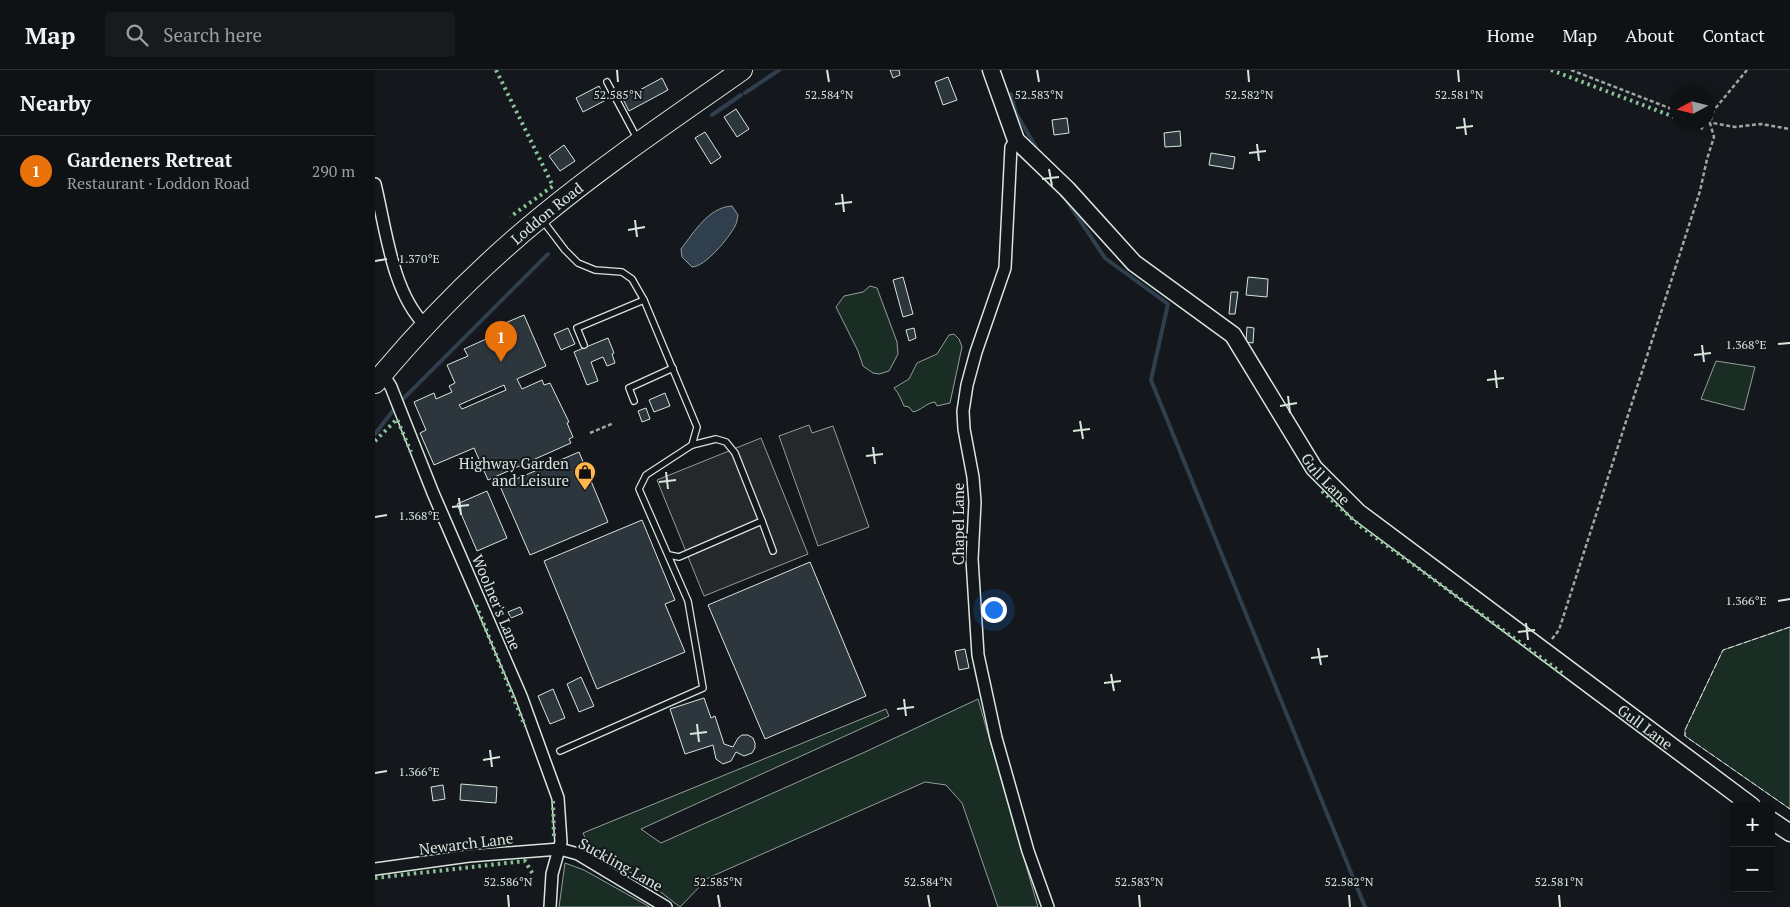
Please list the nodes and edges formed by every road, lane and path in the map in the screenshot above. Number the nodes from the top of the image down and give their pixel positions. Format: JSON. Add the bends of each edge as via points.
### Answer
{"nodes":[{"id":1,"x":742,"y":70,"type":"edge"},
{"id":2,"x":991,"y":70,"type":"edge"},
{"id":3,"x":1571,"y":70,"type":"edge"},
{"id":4,"x":1747,"y":70,"type":"edge"},
{"id":5,"x":607,"y":82,"type":"dead end"},
{"id":6,"x":1670,"y":108,"type":"edge"},
{"id":7,"x":1715,"y":109,"type":"edge"},
{"id":8,"x":1715,"y":124,"type":"edge"},
{"id":9,"x":1790,"y":129,"type":"edge"},
{"id":10,"x":1712,"y":130,"type":"edge"},
{"id":11,"x":1016,"y":140,"type":"junction"},
{"id":12,"x":639,"y":142,"type":"junction"},
{"id":13,"x":375,"y":184,"type":"edge"},
{"id":14,"x":541,"y":217,"type":"junction"},
{"id":15,"x":644,"y":300,"type":"junction"},
{"id":16,"x":425,"y":325,"type":"junction"},
{"id":17,"x":584,"y":345,"type":"dead end"},
{"id":18,"x":673,"y":368,"type":"junction"},
{"id":19,"x":379,"y":378,"type":"edge"},
{"id":20,"x":634,"y":401,"type":"dead end"},
{"id":21,"x":614,"y":423,"type":"dead end"},
{"id":22,"x":590,"y":433,"type":"dead end"},
{"id":23,"x":692,"y":445,"type":"junction"},
{"id":24,"x":762,"y":521,"type":"junction"},
{"id":25,"x":773,"y":550,"type":"dead end"},
{"id":26,"x":669,"y":555,"type":"junction"},
{"id":27,"x":1559,"y":630,"type":"dead end"},
{"id":28,"x":560,"y":751,"type":"dead end"},
{"id":29,"x":1747,"y":802,"type":"edge"},
{"id":30,"x":1775,"y":823,"type":"edge"},
{"id":31,"x":1790,"y":833,"type":"edge"},
{"id":32,"x":560,"y":849,"type":"junction"},
{"id":33,"x":375,"y":869,"type":"edge"},
{"id":34,"x":550,"y":907,"type":"edge"},
{"id":35,"x":666,"y":907,"type":"edge"},
{"id":36,"x":1048,"y":907,"type":"edge"}],
"edges":[{"from":1,"to":12,"type":"highway","name":"Loddon Road"},
{"from":2,"to":11,"type":"street","name":"Gull Lane"},
{"from":3,"to":6,"type":"path"},
{"from":4,"to":7,"type":"path"},
{"from":5,"to":12,"type":"lane"},
{"from":8,"to":9,"type":"path","via":[[1735,127],[1761,124]]},
{"from":10,"to":27,"type":"path","via":[[1714,137],[1700,192]]},
{"from":11,"to":29,"type":"street","name":"Gull Lane","via":[[1134,263],[1233,334],[1314,468],[1358,512]]},
{"from":11,"to":36,"type":"street","name":"Chapel Lane","via":[[1011,147],[1005,268],[976,352],[963,411],[975,502],[972,559],[978,654],[996,738],[1028,851]]},
{"from":12,"to":14,"type":"highway","name":"Loddon Road"},
{"from":13,"to":16,"type":"street","via":[[398,279],[413,311]]},
{"from":14,"to":15,"type":"lane","via":[[578,263],[595,270],[622,272],[632,279]]},
{"from":14,"to":16,"type":"highway","name":"Loddon Road","via":[[478,272]]},
{"from":15,"to":17,"type":"lane","via":[[577,328]]},
{"from":15,"to":18,"type":"lane"},
{"from":16,"to":19,"type":"highway","name":"Loddon Road"},
{"from":18,"to":20,"type":"lane","via":[[629,388]]},
{"from":18,"to":23,"type":"lane","via":[[697,427]]},
{"from":19,"to":32,"type":"street","name":"Woolner's Lane","via":[[391,387],[433,494],[521,696],[558,798]]},
{"from":21,"to":22,"type":"path"},
{"from":23,"to":24,"type":"lane","via":[[716,438],[726,442],[735,452]]},
{"from":23,"to":26,"type":"lane","via":[[646,475],[639,488]]},
{"from":24,"to":25,"type":"lane"},
{"from":24,"to":26,"type":"lane","via":[[679,556]]},
{"from":26,"to":28,"type":"lane","via":[[688,601],[703,688]]},
{"from":30,"to":31,"type":"street"},
{"from":32,"to":33,"type":"street","name":"Newarch Lane","via":[[469,856]]},
{"from":32,"to":34,"type":"street","name":"Woolner's Lane","via":[[552,874]]},
{"from":32,"to":35,"type":"street","name":"Suckling Lane","via":[[578,854]]}]}
